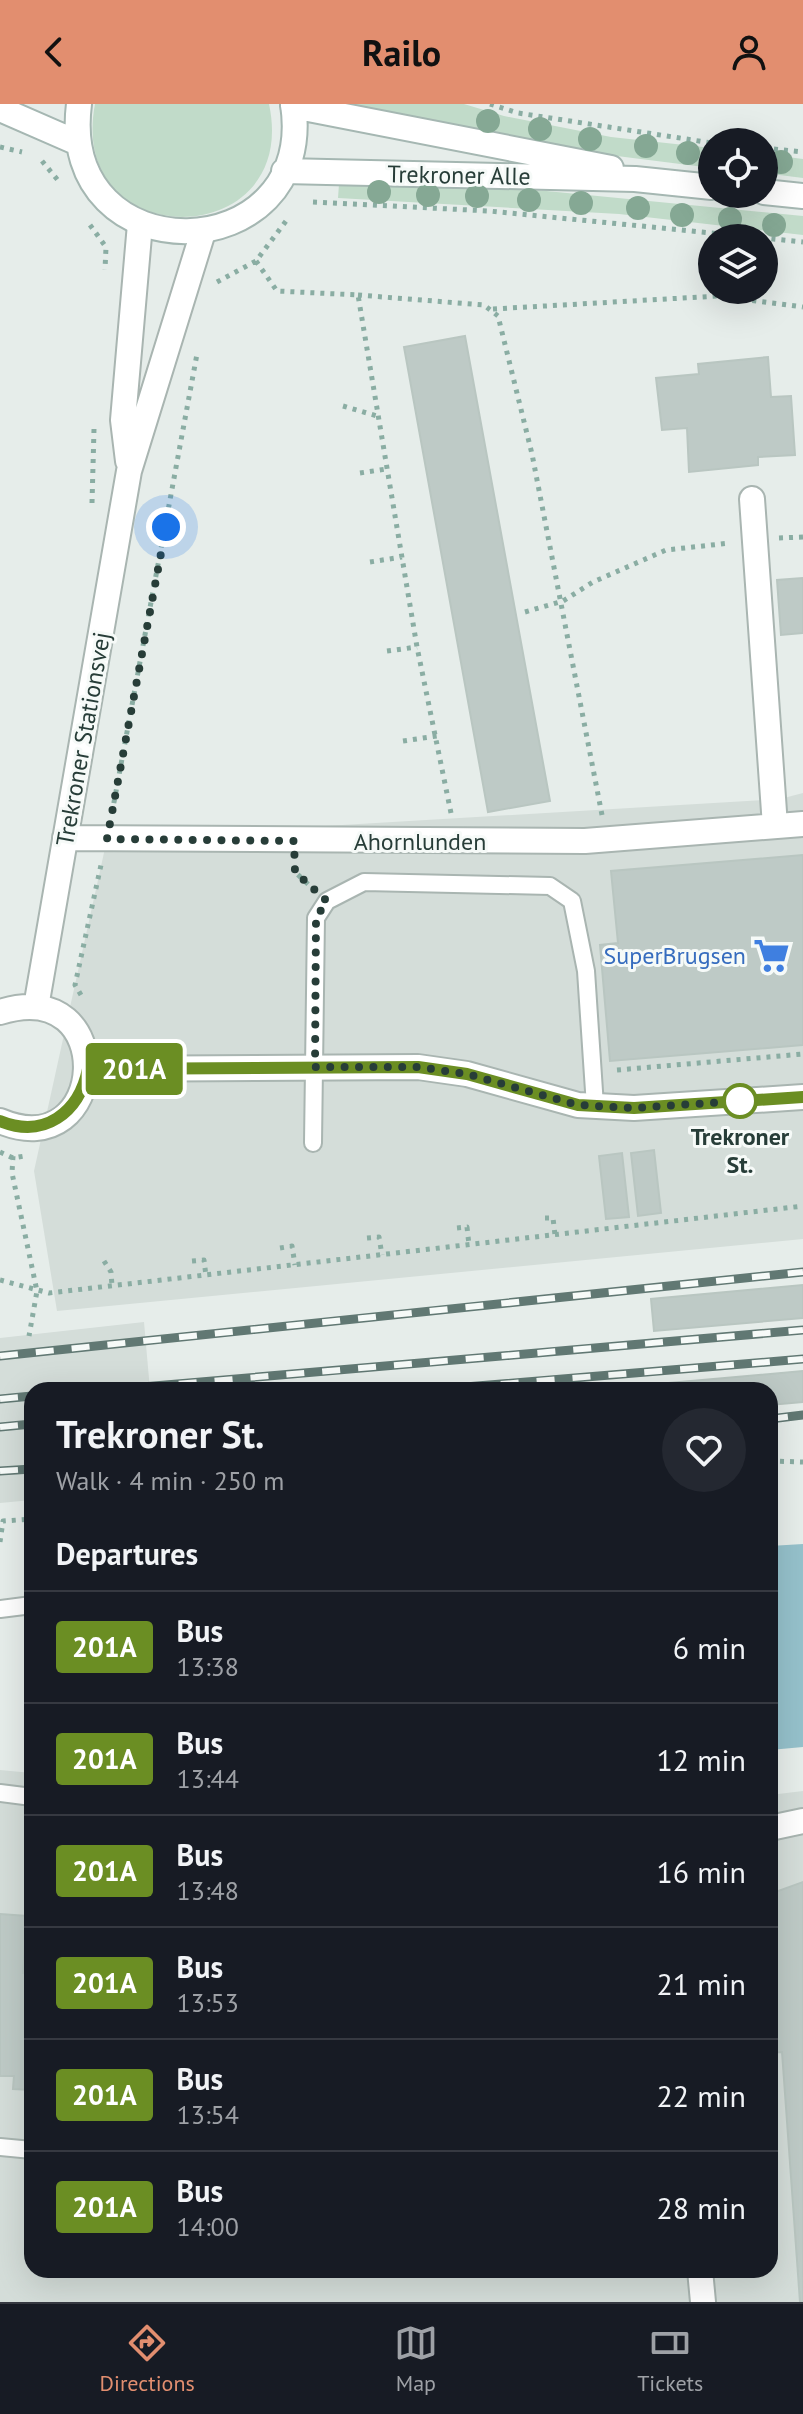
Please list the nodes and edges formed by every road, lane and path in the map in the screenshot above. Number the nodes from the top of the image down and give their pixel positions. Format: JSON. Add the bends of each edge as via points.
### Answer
{"nodes":[{"id":1,"x":79,"y":104,"type":"edge"},
{"id":2,"x":490,"y":104,"type":"edge"},
{"id":3,"x":293,"y":105,"type":"edge"},
{"id":4,"x":0,"y":109,"type":"edge"},
{"id":5,"x":698,"y":141,"type":"edge"},
{"id":6,"x":78,"y":143,"type":"junction"},
{"id":7,"x":778,"y":149,"type":"edge"},
{"id":8,"x":803,"y":152,"type":"edge"},
{"id":9,"x":284,"y":171,"type":"junction"},
{"id":10,"x":635,"y":179,"type":"junction"},
{"id":11,"x":698,"y":186,"type":"edge"},
{"id":12,"x":778,"y":193,"type":"edge"},
{"id":13,"x":269,"y":195,"type":"junction"},
{"id":14,"x":803,"y":196,"type":"edge"},
{"id":15,"x":140,"y":224,"type":"junction"},
{"id":16,"x":203,"y":232,"type":"junction"},
{"id":17,"x":803,"y":242,"type":"edge"},
{"id":18,"x":256,"y":261,"type":"dead end"},
{"id":19,"x":358,"y":295,"type":"junction"},
{"id":20,"x":803,"y":307,"type":"edge"},
{"id":21,"x":493,"y":309,"type":"junction"},
{"id":22,"x":199,"y":340,"type":"dead end"},
{"id":23,"x":343,"y":406,"type":"dead end"},
{"id":24,"x":377,"y":416,"type":"junction"},
{"id":25,"x":94,"y":427,"type":"dead end"},
{"id":26,"x":386,"y":469,"type":"junction"},
{"id":27,"x":129,"y":471,"type":"junction"},
{"id":28,"x":360,"y":473,"type":"dead end"},
{"id":29,"x":752,"y":499,"type":"dead end"},
{"id":30,"x":92,"y":513,"type":"dead end"},
{"id":31,"x":755,"y":540,"type":"junction"},
{"id":32,"x":402,"y":557,"type":"junction"},
{"id":33,"x":370,"y":562,"type":"dead end"},
{"id":34,"x":563,"y":601,"type":"junction"},
{"id":35,"x":525,"y":612,"type":"dead end"},
{"id":36,"x":417,"y":647,"type":"junction"},
{"id":37,"x":387,"y":651,"type":"dead end"},
{"id":38,"x":437,"y":736,"type":"junction"},
{"id":39,"x":403,"y":741,"type":"dead end"},
{"id":40,"x":803,"y":824,"type":"edge"},
{"id":41,"x":775,"y":826,"type":"junction"},
{"id":42,"x":65,"y":838,"type":"junction"},
{"id":43,"x":107,"y":839,"type":"junction"},
{"id":44,"x":607,"y":839,"type":"junction"},
{"id":45,"x":294,"y":841,"type":"junction"},
{"id":46,"x":456,"y":841,"type":"junction"},
{"id":47,"x":327,"y":901,"type":"junction"},
{"id":48,"x":87,"y":1004,"type":"dead end"},
{"id":49,"x":36,"y":1007,"type":"junction"},
{"id":50,"x":0,"y":1012,"type":"edge"},
{"id":51,"x":315,"y":1067,"type":"junction"},
{"id":52,"x":88,"y":1069,"type":"junction"},
{"id":53,"x":803,"y":1097,"type":"edge"},
{"id":54,"x":595,"y":1106,"type":"junction"},
{"id":55,"x":8,"y":1124,"type":"edge"},
{"id":56,"x":313,"y":1143,"type":"dead end"},
{"id":57,"x":0,"y":1152,"type":"edge"},
{"id":58,"x":39,"y":1154,"type":"dead end"},
{"id":59,"x":13,"y":1158,"type":"junction"},
{"id":60,"x":801,"y":1208,"type":"edge"},
{"id":61,"x":545,"y":1218,"type":"dead end"},
{"id":62,"x":457,"y":1228,"type":"dead end"},
{"id":63,"x":555,"y":1235,"type":"junction"},
{"id":64,"x":367,"y":1238,"type":"dead end"},
{"id":65,"x":469,"y":1245,"type":"junction"},
{"id":66,"x":280,"y":1248,"type":"dead end"},
{"id":67,"x":382,"y":1255,"type":"junction"},
{"id":68,"x":104,"y":1261,"type":"dead end"},
{"id":69,"x":192,"y":1261,"type":"dead end"},
{"id":70,"x":295,"y":1265,"type":"junction"},
{"id":71,"x":206,"y":1276,"type":"junction"},
{"id":72,"x":0,"y":1280,"type":"edge"},
{"id":73,"x":112,"y":1286,"type":"junction"},
{"id":74,"x":37,"y":1291,"type":"junction"},
{"id":75,"x":29,"y":1336,"type":"dead end"},
{"id":76,"x":778,"y":1461,"type":"edge"},
{"id":77,"x":803,"y":1462,"type":"edge"},
{"id":78,"x":24,"y":1520,"type":"edge"},
{"id":79,"x":0,"y":1542,"type":"edge"},
{"id":80,"x":24,"y":1606,"type":"edge"},
{"id":81,"x":0,"y":1609,"type":"edge"},
{"id":82,"x":0,"y":1793,"type":"edge"},
{"id":83,"x":24,"y":1796,"type":"edge"},
{"id":84,"x":803,"y":1821,"type":"edge"},
{"id":85,"x":778,"y":1826,"type":"edge"},
{"id":86,"x":0,"y":2147,"type":"edge"},
{"id":87,"x":24,"y":2149,"type":"edge"},
{"id":88,"x":701,"y":2278,"type":"edge"},
{"id":89,"x":703,"y":2302,"type":"edge"}],
"edges":[{"from":1,"to":6,"type":"street"},
{"from":2,"to":5,"type":"path"},
{"from":3,"to":9,"type":"street","via":[[294,133]]},
{"from":3,"to":10,"type":"street","name":"Trekroner Alle","via":[[607,166]]},
{"from":4,"to":6,"type":"street"},
{"from":6,"to":15,"type":"street","via":[[92,182]]},
{"from":7,"to":8,"type":"path"},
{"from":9,"to":10,"type":"street","name":"Trekroner Alle"},
{"from":9,"to":13,"type":"street"},
{"from":10,"to":11,"type":"street","name":"Trekroner Alle"},
{"from":12,"to":14,"type":"street"},
{"from":13,"to":16,"type":"street","via":[[242,218]]},
{"from":13,"to":17,"type":"path","via":[[331,205],[489,211]]},
{"from":15,"to":16,"type":"street","via":[[181,234]]},
{"from":15,"to":27,"type":"street","name":"Trekroner Stationsvej","via":[[123,420]]},
{"from":16,"to":27,"type":"street","name":"Trekroner Stationsvej"},
{"from":18,"to":19,"type":"path","via":[[277,291]]},
{"from":19,"to":21,"type":"path"},
{"from":19,"to":24,"type":"path"},
{"from":20,"to":21,"type":"path","via":[[718,296]]},
{"from":21,"to":34,"type":"path","via":[[532,454]]},
{"from":22,"to":43,"type":"path"},
{"from":23,"to":24,"type":"path"},
{"from":24,"to":26,"type":"path"},
{"from":25,"to":30,"type":"path"},
{"from":26,"to":28,"type":"path"},
{"from":26,"to":32,"type":"path"},
{"from":27,"to":42,"type":"street","name":"Trekroner Stationsvej"},
{"from":29,"to":31,"type":"street"},
{"from":31,"to":34,"type":"path","via":[[666,550]]},
{"from":31,"to":41,"type":"street"},
{"from":32,"to":33,"type":"path"},
{"from":32,"to":36,"type":"path"},
{"from":34,"to":35,"type":"path"},
{"from":34,"to":44,"type":"path"},
{"from":36,"to":37,"type":"path"},
{"from":36,"to":38,"type":"path"},
{"from":38,"to":39,"type":"path"},
{"from":38,"to":46,"type":"path"},
{"from":40,"to":41,"type":"street","name":"Ahornlunden"},
{"from":41,"to":44,"type":"street","name":"Ahornlunden"},
{"from":42,"to":43,"type":"street","name":"Ahornlunden"},
{"from":42,"to":49,"type":"street","name":"Trekroner Stationsvej"},
{"from":43,"to":45,"type":"street","name":"Ahornlunden"},
{"from":43,"to":48,"type":"path","via":[[75,985]]},
{"from":44,"to":46,"type":"street","name":"Ahornlunden"},
{"from":45,"to":46,"type":"street","name":"Ahornlunden"},
{"from":45,"to":47,"type":"path","via":[[295,872]]},
{"from":47,"to":51,"type":"lane","via":[[316,918]]},
{"from":47,"to":54,"type":"lane","via":[[364,882],[550,886],[572,901],[586,971]]},
{"from":49,"to":50,"type":"street"},
{"from":49,"to":52,"type":"street","via":[[63,1018],[82,1041]]},
{"from":51,"to":52,"type":"street"},
{"from":51,"to":54,"type":"street","via":[[418,1067]]},
{"from":51,"to":56,"type":"lane"},
{"from":52,"to":55,"type":"street","via":[[73,1108],[46,1124]]},
{"from":53,"to":54,"type":"street"},
{"from":55,"to":59,"type":"path"},
{"from":57,"to":59,"type":"path"},
{"from":58,"to":59,"type":"path"},
{"from":59,"to":74,"type":"path"},
{"from":60,"to":63,"type":"path"},
{"from":61,"to":63,"type":"path","via":[[553,1218]]},
{"from":62,"to":65,"type":"path","via":[[467,1227]]},
{"from":63,"to":65,"type":"path"},
{"from":64,"to":67,"type":"path","via":[[379,1237]]},
{"from":65,"to":67,"type":"path"},
{"from":66,"to":70,"type":"path","via":[[292,1246]]},
{"from":67,"to":70,"type":"path"},
{"from":68,"to":73,"type":"path"},
{"from":69,"to":71,"type":"path","via":[[204,1260]]},
{"from":70,"to":71,"type":"path"},
{"from":71,"to":73,"type":"path"},
{"from":72,"to":74,"type":"path"},
{"from":73,"to":74,"type":"path"},
{"from":74,"to":75,"type":"path"},
{"from":76,"to":77,"type":"path"},
{"from":78,"to":79,"type":"path","via":[[3,1521]]},
{"from":80,"to":81,"type":"lane"},
{"from":82,"to":83,"type":"lane"},
{"from":84,"to":85,"type":"street"},
{"from":86,"to":87,"type":"lane"},
{"from":88,"to":89,"type":"street"}]}
